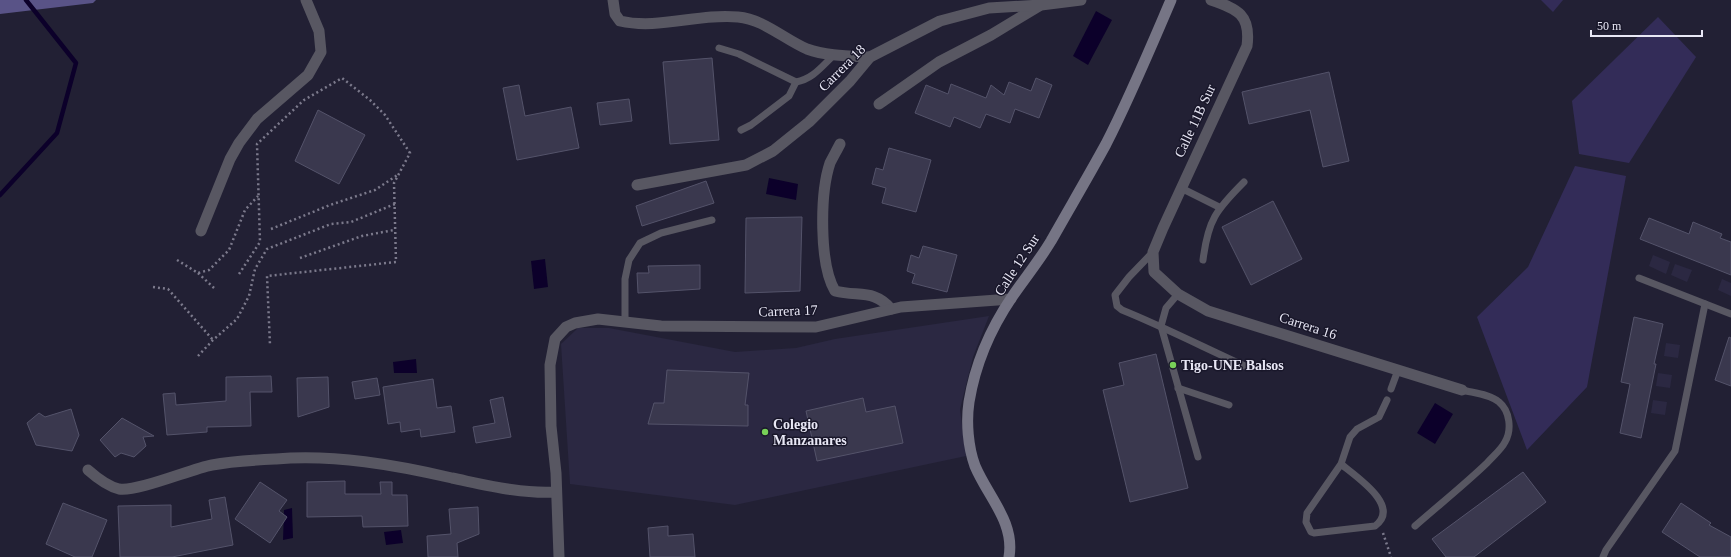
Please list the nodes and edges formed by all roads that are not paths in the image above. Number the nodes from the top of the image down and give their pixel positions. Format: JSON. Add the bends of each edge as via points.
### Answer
{"nodes":[{"id":1,"x":306,"y":0,"type":"edge"},
{"id":2,"x":613,"y":0,"type":"edge"},
{"id":3,"x":1081,"y":0,"type":"edge"},
{"id":4,"x":1170,"y":0,"type":"edge"},
{"id":5,"x":1212,"y":0,"type":"edge"},
{"id":6,"x":1041,"y":5,"type":"junction"},
{"id":7,"x":719,"y":48,"type":"dead end"},
{"id":8,"x":834,"y":55,"type":"junction"},
{"id":9,"x":870,"y":57,"type":"junction"},
{"id":10,"x":796,"y":82,"type":"junction"},
{"id":11,"x":878,"y":104,"type":"dead end"},
{"id":12,"x":741,"y":130,"type":"dead end"},
{"id":13,"x":840,"y":144,"type":"dead end"},
{"id":14,"x":1244,"y":182,"type":"dead end"},
{"id":15,"x":637,"y":185,"type":"dead end"},
{"id":16,"x":1181,"y":188,"type":"junction"},
{"id":17,"x":1219,"y":207,"type":"junction"},
{"id":18,"x":712,"y":220,"type":"dead end"},
{"id":19,"x":201,"y":231,"type":"dead end"},
{"id":20,"x":1153,"y":252,"type":"junction"},
{"id":21,"x":1203,"y":260,"type":"dead end"},
{"id":22,"x":1154,"y":272,"type":"joint"},
{"id":23,"x":1639,"y":278,"type":"dead end"},
{"id":24,"x":1178,"y":294,"type":"junction"},
{"id":25,"x":1011,"y":298,"type":"junction"},
{"id":26,"x":1704,"y":304,"type":"junction"},
{"id":27,"x":891,"y":309,"type":"junction"},
{"id":28,"x":1731,"y":314,"type":"edge"},
{"id":29,"x":625,"y":322,"type":"junction"},
{"id":30,"x":1161,"y":326,"type":"junction"},
{"id":31,"x":1247,"y":367,"type":"dead end"},
{"id":32,"x":1398,"y":370,"type":"junction"},
{"id":33,"x":1178,"y":388,"type":"junction"},
{"id":34,"x":1391,"y":389,"type":"dead end"},
{"id":35,"x":1462,"y":390,"type":"joint"},
{"id":36,"x":1387,"y":400,"type":"dead end"},
{"id":37,"x":1230,"y":405,"type":"dead end"},
{"id":38,"x":1198,"y":457,"type":"dead end"},
{"id":39,"x":1341,"y":464,"type":"junction"},
{"id":40,"x":88,"y":470,"type":"dead end"},
{"id":41,"x":556,"y":492,"type":"junction"},
{"id":42,"x":1415,"y":526,"type":"dead end"},
{"id":43,"x":559,"y":557,"type":"edge"},
{"id":44,"x":1009,"y":557,"type":"edge"},
{"id":45,"x":1603,"y":557,"type":"edge"}],
"edges":[{"from":1,"to":19,"type":"street","via":[[318,31],[321,52],[308,75],[257,119],[239,142]]},
{"from":2,"to":8,"type":"street","via":[[615,14],[620,21],[631,24],[739,17],[760,23],[807,49]]},
{"from":3,"to":6,"type":"street","name":"Carrera 18"},
{"from":4,"to":25,"type":"main road","name":"Calle 12 Sur","via":[[1141,71],[1106,143],[1040,259]]},
{"from":5,"to":16,"type":"street","name":"Calle 11B Sur","via":[[1231,7],[1245,18],[1249,32],[1247,46]]},
{"from":6,"to":9,"type":"street","name":"Carrera 18","via":[[989,8],[940,21]]},
{"from":6,"to":11,"type":"street","via":[[939,62]]},
{"from":7,"to":10,"type":"lane","via":[[739,54]]},
{"from":8,"to":9,"type":"street"},
{"from":8,"to":10,"type":"lane","via":[[814,75]]},
{"from":9,"to":15,"type":"street","name":"Carrera 18","via":[[810,122],[773,151],[746,165]]},
{"from":10,"to":12,"type":"lane","via":[[789,96]]},
{"from":13,"to":27,"type":"street","via":[[830,164],[824,204],[823,245],[830,283],[835,291],[851,295],[871,295],[883,300]]},
{"from":14,"to":17,"type":"lane"},
{"from":16,"to":17,"type":"lane"},
{"from":16,"to":20,"type":"street","name":"Calle 11B Sur"},
{"from":17,"to":21,"type":"lane","via":[[1205,240]]},
{"from":18,"to":29,"type":"lane","via":[[661,233],[640,243],[629,260],[625,279]]},
{"from":20,"to":22,"type":"street","name":"Calle 11B Sur"},
{"from":20,"to":30,"type":"lane","via":[[1129,277],[1115,295],[1115,300],[1122,310]]},
{"from":22,"to":24,"type":"street","name":"Carrera 16"},
{"from":23,"to":26,"type":"lane"},
{"from":24,"to":30,"type":"lane","via":[[1166,308]]},
{"from":24,"to":32,"type":"street","name":"Carrera 16","via":[[1208,311]]},
{"from":25,"to":27,"type":"street","name":"Carrera 17"},
{"from":25,"to":44,"type":"main road","name":"Calle 12 Sur","via":[[986,344],[972,384],[967,426],[975,465],[1007,525]]},
{"from":26,"to":28,"type":"lane"},
{"from":26,"to":45,"type":"lane","via":[[1675,451]]},
{"from":27,"to":29,"type":"street","name":"Carrera 17","via":[[816,327],[661,326]]},
{"from":29,"to":41,"type":"street","name":"Carrera 17","via":[[598,319],[575,323],[566,327],[555,339],[550,365]]},
{"from":30,"to":31,"type":"lane"},
{"from":30,"to":33,"type":"lane"},
{"from":32,"to":34,"type":"lane"},
{"from":32,"to":35,"type":"street","name":"Carrera 16"},
{"from":33,"to":37,"type":"lane"},
{"from":33,"to":38,"type":"lane"},
{"from":35,"to":42,"type":"lane","via":[[1488,396],[1500,402],[1507,413],[1509,432],[1505,443],[1495,454],[1468,481]]},
{"from":36,"to":39,"type":"lane","via":[[1379,417],[1357,429],[1350,437]]},
{"from":39,"to":39,"type":"lane","via":[[1380,499],[1383,511],[1380,522],[1375,526],[1314,533],[1308,530],[1307,513]]},
{"from":40,"to":41,"type":"street","via":[[103,482],[120,489],[212,465],[280,458],[322,459],[407,469],[483,485],[543,493]]},
{"from":41,"to":43,"type":"street"}]}
